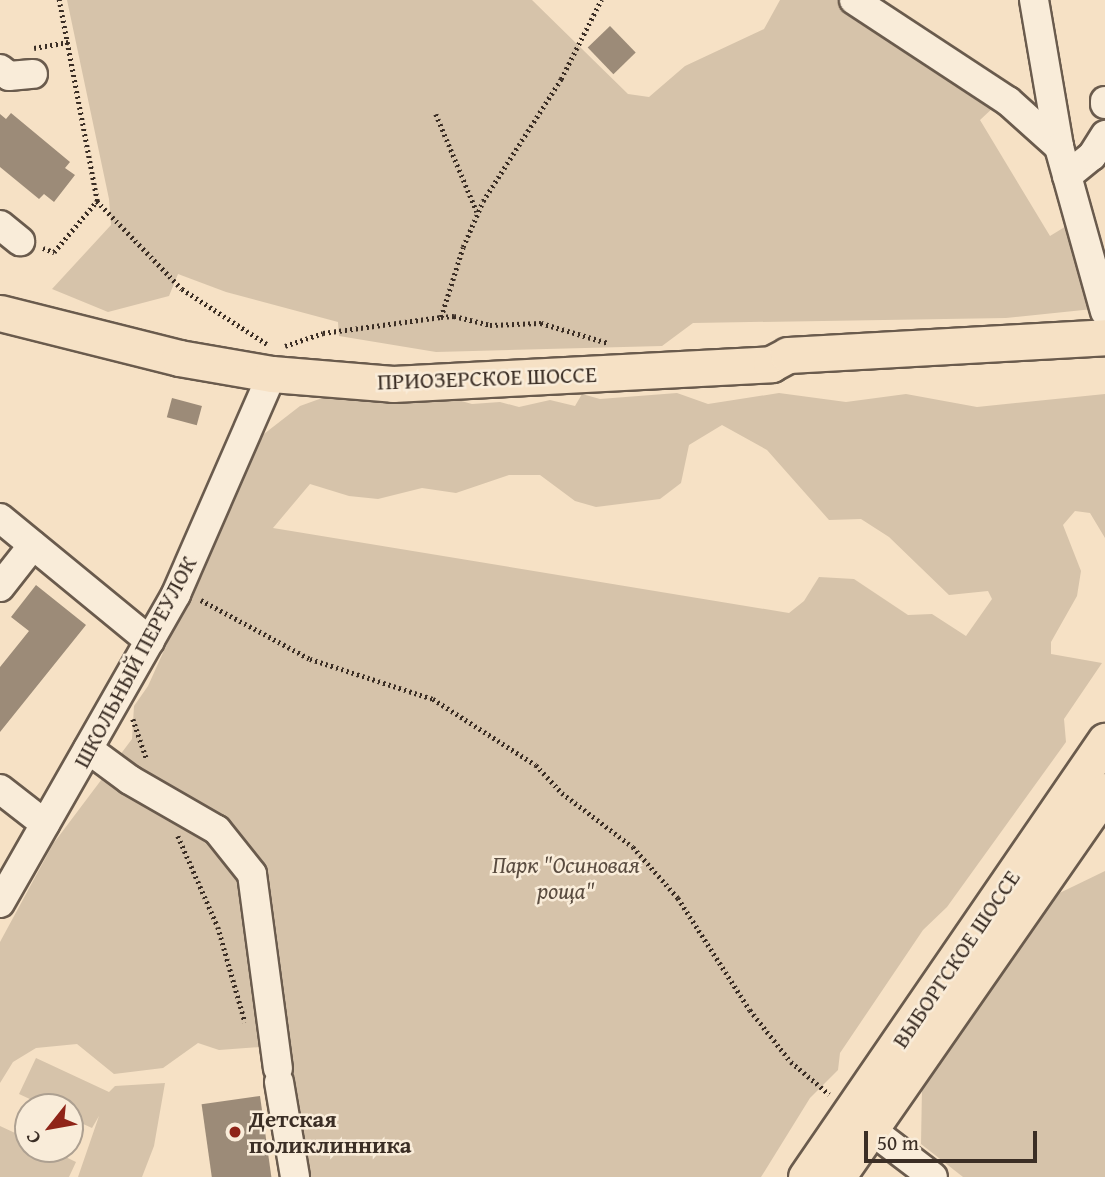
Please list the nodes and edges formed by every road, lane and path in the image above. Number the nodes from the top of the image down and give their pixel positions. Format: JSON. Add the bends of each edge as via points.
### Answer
{"nodes":[{"id":1,"x":59,"y":0,"type":"edge"},
{"id":2,"x":601,"y":0,"type":"edge"},
{"id":3,"x":854,"y":0,"type":"edge"},
{"id":4,"x":1034,"y":0,"type":"edge"},
{"id":5,"x":0,"y":69,"type":"edge"},
{"id":6,"x":33,"y":74,"type":"dead end"},
{"id":7,"x":436,"y":114,"type":"dead end"},
{"id":8,"x":1105,"y":135,"type":"edge"},
{"id":9,"x":1059,"y":147,"type":"junction"},
{"id":10,"x":1067,"y":176,"type":"junction"},
{"id":11,"x":97,"y":201,"type":"junction"},
{"id":12,"x":478,"y":213,"type":"junction"},
{"id":13,"x":10,"y":233,"type":"edge"},
{"id":14,"x":0,"y":313,"type":"edge"},
{"id":15,"x":1105,"y":313,"type":"edge"},
{"id":16,"x":441,"y":317,"type":"junction"},
{"id":17,"x":1105,"y":337,"type":"edge"},
{"id":18,"x":619,"y":347,"type":"dead end"},
{"id":19,"x":1105,"y":355,"type":"edge"},
{"id":20,"x":771,"y":363,"type":"junction"},
{"id":21,"x":271,"y":374,"type":"junction"},
{"id":22,"x":0,"y":517,"type":"edge"},
{"id":23,"x":33,"y":545,"type":"junction"},
{"id":24,"x":0,"y":587,"type":"edge"},
{"id":25,"x":176,"y":594,"type":"junction"},
{"id":26,"x":150,"y":641,"type":"junction"},
{"id":27,"x":123,"y":687,"type":"junction"},
{"id":28,"x":1105,"y":740,"type":"edge"},
{"id":29,"x":88,"y":749,"type":"junction"},
{"id":30,"x":0,"y":789,"type":"edge"},
{"id":31,"x":1105,"y":790,"type":"edge"},
{"id":32,"x":163,"y":799,"type":"junction"},
{"id":33,"x":45,"y":824,"type":"junction"},
{"id":34,"x":1090,"y":826,"type":"edge"},
{"id":35,"x":0,"y":904,"type":"edge"},
{"id":36,"x":247,"y":1028,"type":"dead end"},
{"id":37,"x":828,"y":1093,"type":"dead end"},
{"id":38,"x":870,"y":1129,"type":"junction"},
{"id":39,"x":295,"y":1177,"type":"edge"},
{"id":40,"x":806,"y":1177,"type":"edge"},
{"id":41,"x":837,"y":1177,"type":"edge"},
{"id":42,"x":933,"y":1177,"type":"edge"}],
"edges":[{"from":1,"to":11,"type":"path"},
{"from":2,"to":12,"type":"path","via":[[561,79]]},
{"from":3,"to":9,"type":"street","via":[[1008,101]]},
{"from":4,"to":9,"type":"street"},
{"from":5,"to":6,"type":"street","via":[[9,76]]},
{"from":7,"to":12,"type":"path"},
{"from":8,"to":10,"type":"street","via":[[1092,156]]},
{"from":9,"to":10,"type":"street"},
{"from":10,"to":15,"type":"street"},
{"from":11,"to":13,"type":"path","via":[[54,252]]},
{"from":11,"to":16,"type":"path","via":[[182,289],[274,349],[323,333]]},
{"from":12,"to":16,"type":"path"},
{"from":14,"to":21,"type":"main road","name":"ПРИОЗЕРСКОЕ ШОССЕ","via":[[179,358]]},
{"from":16,"to":18,"type":"path","via":[[490,325],[541,323]]},
{"from":17,"to":20,"type":"main road","name":"ПРИОЗЕРСКОЕ ШОССЕ","via":[[788,355]]},
{"from":19,"to":20,"type":"main road","name":"ПРИОЗЕРСКОЕ ШОССЕ","via":[[945,367],[791,371]]},
{"from":20,"to":21,"type":"main road","name":"ПРИОЗЕРСКОЕ ШОССЕ","via":[[393,384]]},
{"from":21,"to":25,"type":"street","name":"ШКОЛЬНЫЙ ПЕРЕУЛОК"},
{"from":22,"to":23,"type":"street"},
{"from":23,"to":24,"type":"street"},
{"from":23,"to":26,"type":"street"},
{"from":25,"to":26,"type":"street","name":"ШКОЛЬНЫЙ ПЕРЕУЛОК"},
{"from":25,"to":37,"type":"path","via":[[204,601],[310,659],[433,699],[536,765],[562,793],[633,847],[678,898],[750,1010],[791,1062]]},
{"from":26,"to":27,"type":"street","name":"ШКОЛЬНЫЙ ПЕРЕУЛОК"},
{"from":27,"to":29,"type":"street","name":"ШКОЛЬНЫЙ ПЕРЕУЛОК"},
{"from":27,"to":32,"type":"path"},
{"from":28,"to":40,"type":"main road","name":"ВЫБОРГСКОЕ ШОССЕ"},
{"from":29,"to":32,"type":"street"},
{"from":29,"to":33,"type":"street","name":"ШКОЛЬНЫЙ ПЕРЕУЛОК"},
{"from":30,"to":33,"type":"street"},
{"from":31,"to":34,"type":"main road","name":"ВЫБОРГСКОЕ ШОССЕ"},
{"from":32,"to":36,"type":"path","via":[[218,927]]},
{"from":32,"to":39,"type":"street","via":[[217,830],[252,874]]},
{"from":33,"to":35,"type":"street","name":"ШКОЛЬНЫЙ ПЕРЕУЛОК"},
{"from":34,"to":38,"type":"main road","name":"ВЫБОРГСКОЕ ШОССЕ"},
{"from":38,"to":41,"type":"main road","name":"ВЫБОРГСКОЕ ШОССЕ"},
{"from":38,"to":42,"type":"street"}]}
